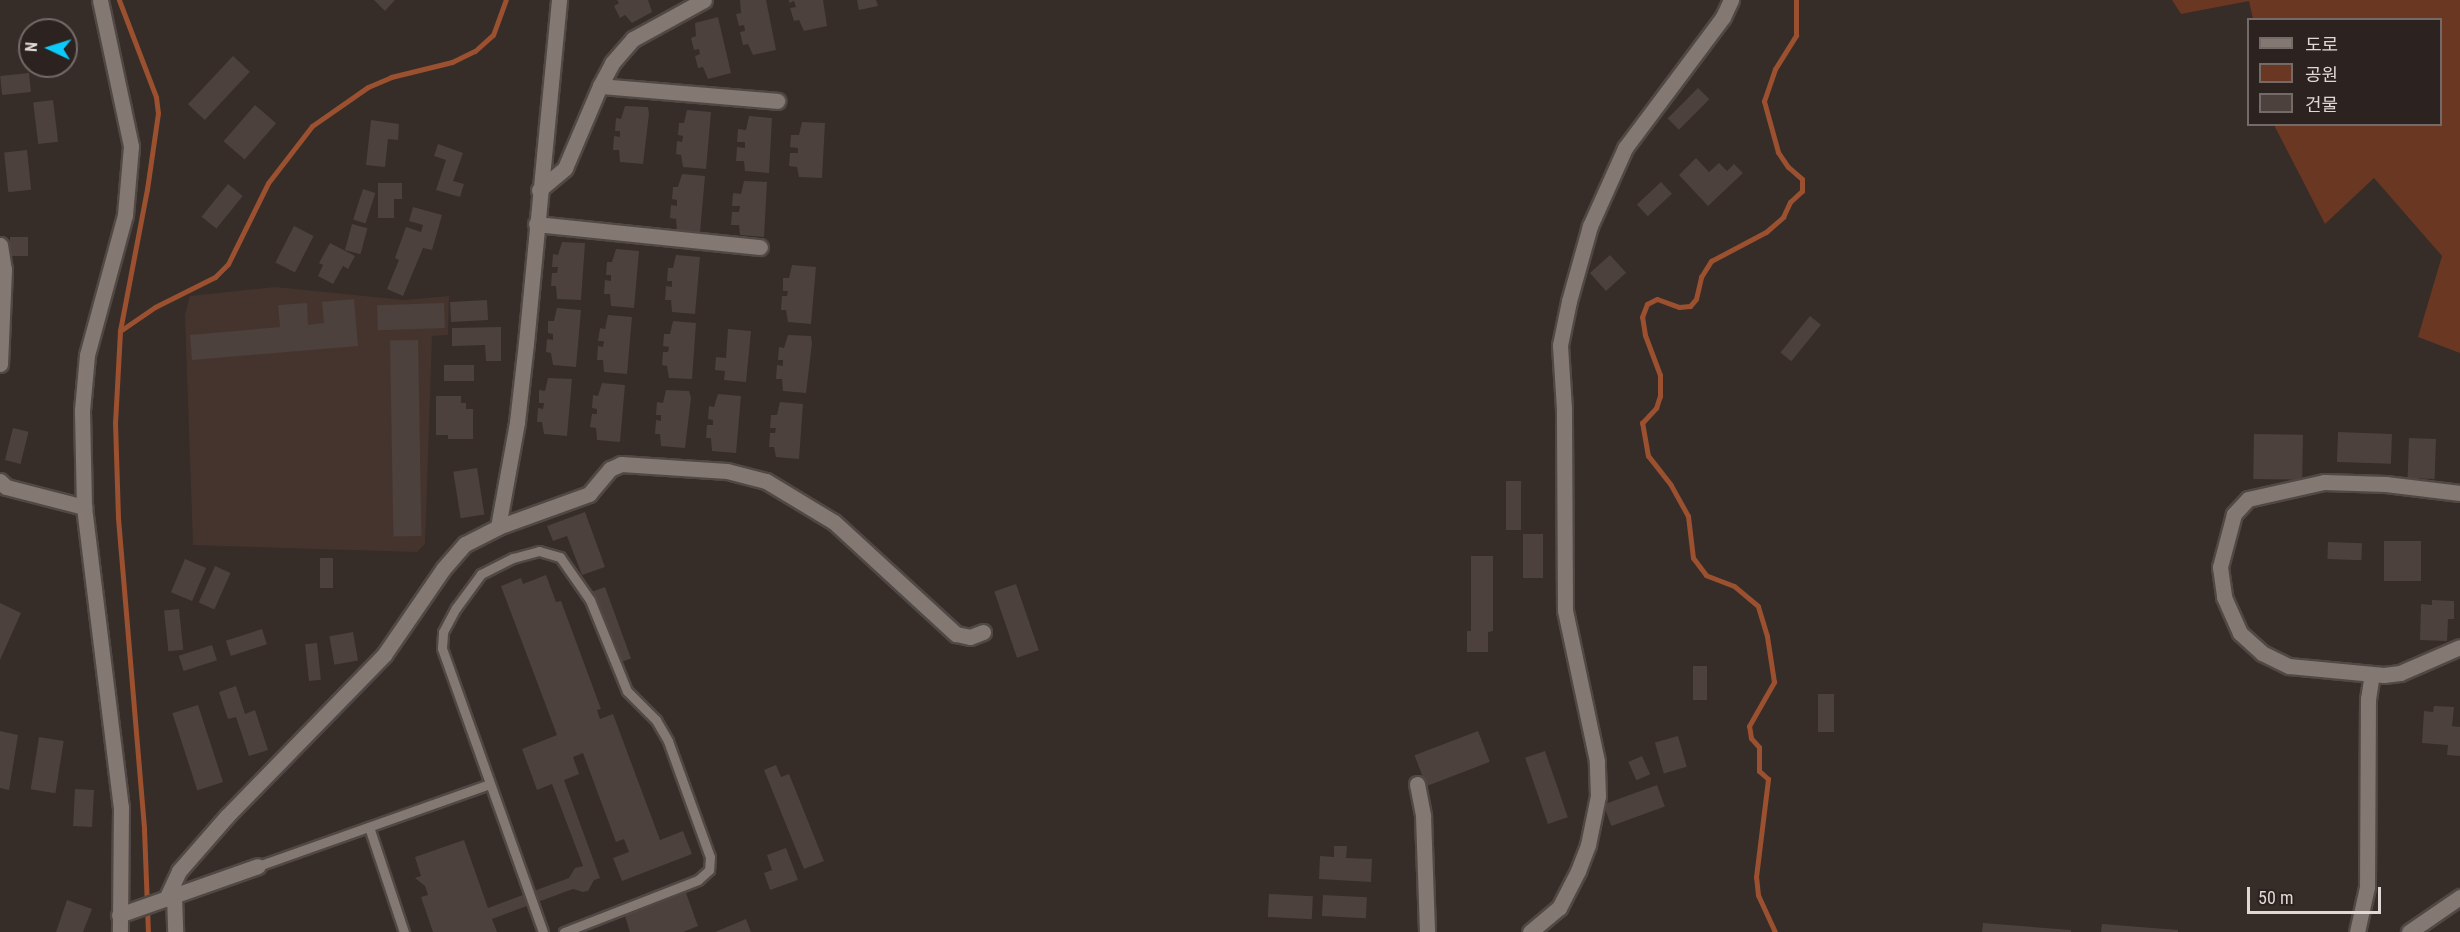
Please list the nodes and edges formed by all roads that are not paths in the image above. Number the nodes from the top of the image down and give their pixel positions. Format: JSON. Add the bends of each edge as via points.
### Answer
{"nodes":[{"id":1,"x":559,"y":0,"type":"edge"},
{"id":2,"x":704,"y":0,"type":"edge"},
{"id":3,"x":1731,"y":0,"type":"edge"},
{"id":4,"x":100,"y":1,"type":"edge"},
{"id":5,"x":600,"y":86,"type":"junction"},
{"id":6,"x":777,"y":101,"type":"dead end"},
{"id":7,"x":539,"y":190,"type":"junction"},
{"id":8,"x":536,"y":224,"type":"junction"},
{"id":9,"x":0,"y":245,"type":"edge"},
{"id":10,"x":760,"y":247,"type":"dead end"},
{"id":11,"x":0,"y":364,"type":"edge"},
{"id":12,"x":0,"y":482,"type":"edge"},
{"id":13,"x":2460,"y":493,"type":"edge"},
{"id":14,"x":84,"y":507,"type":"junction"},
{"id":15,"x":498,"y":527,"type":"junction"},
{"id":16,"x":983,"y":632,"type":"dead end"},
{"id":17,"x":2460,"y":647,"type":"edge"},
{"id":18,"x":2372,"y":675,"type":"junction"},
{"id":19,"x":489,"y":784,"type":"junction"},
{"id":20,"x":1417,"y":784,"type":"dead end"},
{"id":21,"x":369,"y":827,"type":"junction"},
{"id":22,"x":258,"y":866,"type":"joint"},
{"id":23,"x":2460,"y":897,"type":"edge"},
{"id":24,"x":164,"y":900,"type":"junction"},
{"id":25,"x":119,"y":915,"type":"junction"},
{"id":26,"x":120,"y":932,"type":"edge"},
{"id":27,"x":175,"y":932,"type":"edge"},
{"id":28,"x":404,"y":932,"type":"edge"},
{"id":29,"x":543,"y":932,"type":"edge"},
{"id":30,"x":564,"y":932,"type":"edge"},
{"id":31,"x":1427,"y":932,"type":"edge"},
{"id":32,"x":1530,"y":932,"type":"edge"},
{"id":33,"x":2357,"y":932,"type":"edge"},
{"id":34,"x":2409,"y":932,"type":"edge"}],
"edges":[{"from":1,"to":7,"type":"street"},
{"from":2,"to":5,"type":"street","via":[[633,39],[612,63]]},
{"from":3,"to":32,"type":"street","via":[[1723,17],[1625,147],[1590,226],[1569,301],[1560,345],[1564,409],[1564,610],[1597,761],[1598,796],[1578,872],[1559,908]]},
{"from":4,"to":14,"type":"street","via":[[131,146],[125,215],[87,355],[82,410]]},
{"from":5,"to":6,"type":"street"},
{"from":5,"to":7,"type":"street","via":[[565,168]]},
{"from":7,"to":8,"type":"street"},
{"from":8,"to":10,"type":"street"},
{"from":8,"to":15,"type":"street","via":[[517,422]]},
{"from":9,"to":11,"type":"street","via":[[4,269]]},
{"from":12,"to":14,"type":"street","via":[[6,487]]},
{"from":13,"to":18,"type":"street","via":[[2386,484],[2324,482],[2247,499],[2234,514],[2220,567],[2224,597],[2240,633],[2262,653],[2289,666]]},
{"from":14,"to":25,"type":"street","via":[[121,807]]},
{"from":15,"to":16,"type":"street","via":[[589,494],[610,469],[621,464],[727,471],[766,481],[834,522],[956,634],[970,637]]},
{"from":15,"to":24,"type":"street","via":[[465,544],[443,569],[384,655],[228,816],[179,871]]},
{"from":17,"to":18,"type":"street","via":[[2400,673]]},
{"from":18,"to":33,"type":"street","via":[[2368,699],[2367,887]]},
{"from":19,"to":21,"type":"lane"},
{"from":19,"to":29,"type":"lane"},
{"from":19,"to":30,"type":"lane","via":[[442,648],[443,632],[482,574],[513,558],[539,551],[560,557],[590,600],[627,691],[656,720],[668,741],[710,857],[709,870],[698,880]]},
{"from":20,"to":31,"type":"street"},
{"from":21,"to":22,"type":"lane"},
{"from":21,"to":28,"type":"lane"},
{"from":22,"to":24,"type":"street"},
{"from":23,"to":34,"type":"street"},
{"from":24,"to":25,"type":"street"},
{"from":24,"to":27,"type":"street"},
{"from":25,"to":26,"type":"street"}]}
